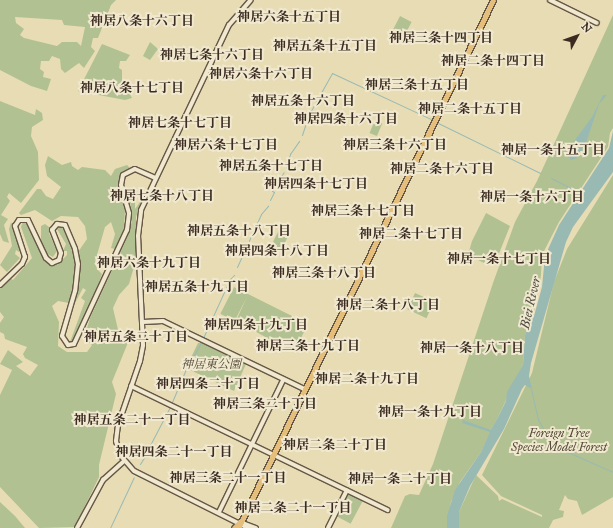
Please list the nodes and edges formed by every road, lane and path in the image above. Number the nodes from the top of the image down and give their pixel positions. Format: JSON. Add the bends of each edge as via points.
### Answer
{"nodes":[{"id":1,"x":251,"y":0,"type":"edge"},
{"id":2,"x":493,"y":0,"type":"edge"},
{"id":3,"x":550,"y":0,"type":"edge"},
{"id":4,"x":597,"y":23,"type":"dead end"},
{"id":5,"x":155,"y":178,"type":"junction"},
{"id":6,"x":0,"y":285,"type":"edge"},
{"id":7,"x":142,"y":322,"type":"junction"},
{"id":8,"x":283,"y":380,"type":"junction"},
{"id":9,"x":131,"y":386,"type":"junction"},
{"id":10,"x":304,"y":389,"type":"junction"},
{"id":11,"x":252,"y":444,"type":"junction"},
{"id":12,"x":273,"y":454,"type":"junction"},
{"id":13,"x":124,"y":461,"type":"junction"},
{"id":14,"x":347,"y":490,"type":"junction"},
{"id":15,"x":388,"y":510,"type":"dead end"},
{"id":16,"x":219,"y":512,"type":"junction"},
{"id":17,"x":239,"y":525,"type":"edge"},
{"id":18,"x":77,"y":528,"type":"edge"},
{"id":19,"x":234,"y":528,"type":"edge"},
{"id":20,"x":248,"y":528,"type":"edge"},
{"id":21,"x":256,"y":528,"type":"edge"},
{"id":22,"x":328,"y":528,"type":"edge"}],
"edges":[{"from":1,"to":5,"type":"street","via":[[229,25]]},
{"from":2,"to":10,"type":"main road"},
{"from":3,"to":4,"type":"street"},
{"from":5,"to":6,"type":"street","via":[[135,169],[123,175],[121,185],[129,213],[127,230],[74,344],[65,343],[62,336],[75,291],[78,264],[65,225],[57,224],[52,230],[61,253],[58,260],[52,262],[46,258],[28,220],[19,220],[15,226],[25,257],[22,264]]},
{"from":5,"to":7,"type":"street","via":[[141,210],[138,224]]},
{"from":7,"to":8,"type":"street","via":[[163,321]]},
{"from":7,"to":9,"type":"street","via":[[142,353]]},
{"from":8,"to":10,"type":"street"},
{"from":8,"to":11,"type":"street"},
{"from":9,"to":11,"type":"street"},
{"from":9,"to":13,"type":"street","via":[[116,433],[117,448]]},
{"from":10,"to":12,"type":"main road"},
{"from":11,"to":12,"type":"street"},
{"from":11,"to":16,"type":"street"},
{"from":12,"to":14,"type":"street"},
{"from":12,"to":17,"type":"main road"},
{"from":13,"to":16,"type":"street","via":[[137,473]]},
{"from":13,"to":18,"type":"street","via":[[103,480]]},
{"from":14,"to":15,"type":"street"},
{"from":14,"to":22,"type":"street"},
{"from":16,"to":17,"type":"street"},
{"from":17,"to":19,"type":"main road"},
{"from":17,"to":20,"type":"street"},
{"from":17,"to":21,"type":"street"}]}
